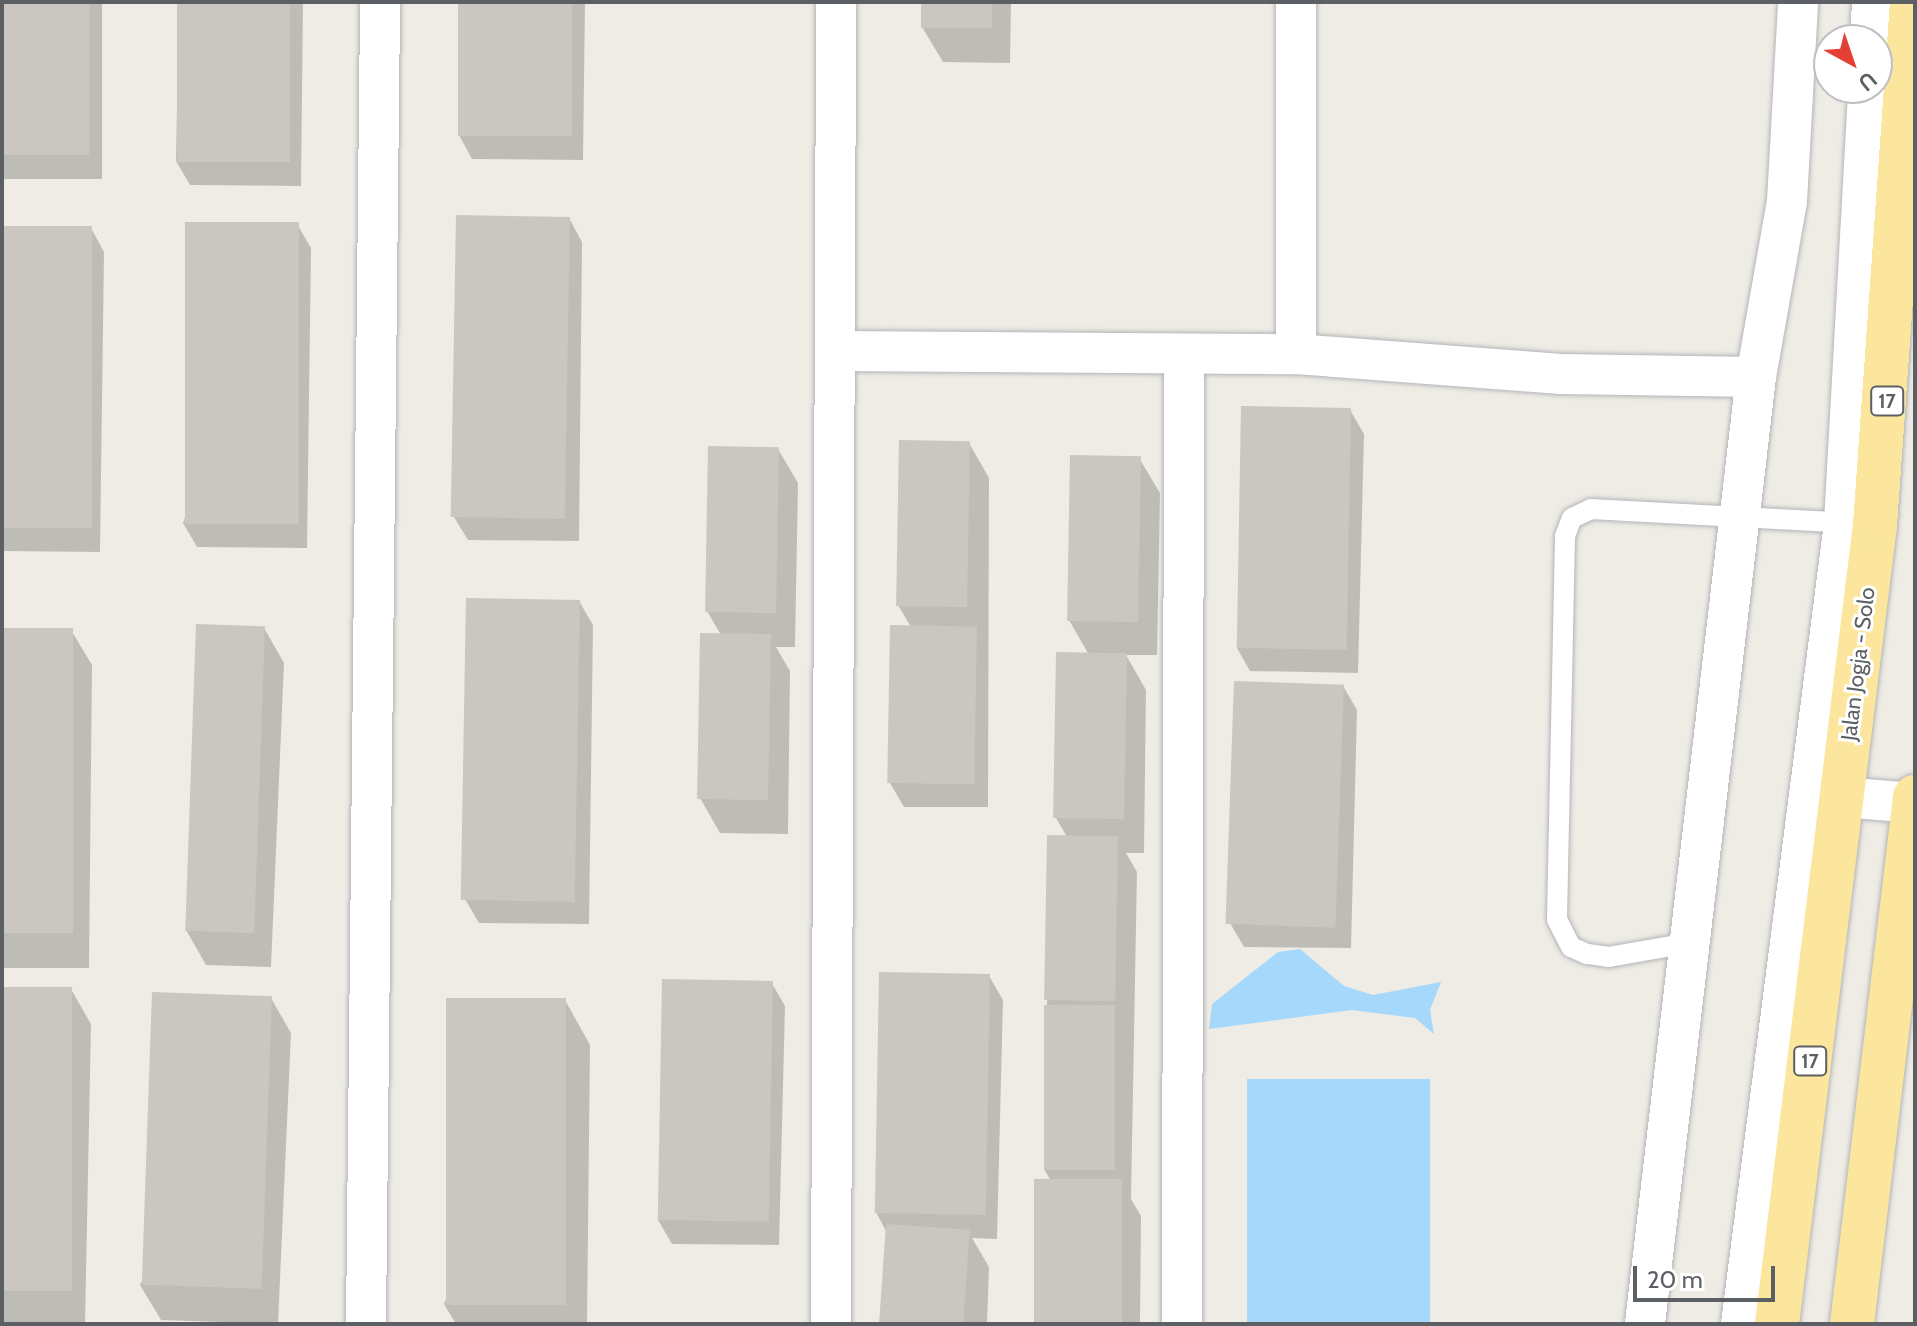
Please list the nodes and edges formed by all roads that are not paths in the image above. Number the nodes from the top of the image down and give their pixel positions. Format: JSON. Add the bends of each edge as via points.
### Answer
{"nodes":[{"id":1,"x":380,"y":2,"type":"edge"},
{"id":2,"x":836,"y":2,"type":"edge"},
{"id":3,"x":1296,"y":2,"type":"edge"},
{"id":4,"x":1798,"y":2,"type":"edge"},
{"id":5,"x":1872,"y":2,"type":"edge"},
{"id":6,"x":1912,"y":2,"type":"edge"},
{"id":7,"x":1871,"y":24,"type":"edge"},
{"id":8,"x":1868,"y":104,"type":"edge"},
{"id":9,"x":838,"y":351,"type":"junction"},
{"id":10,"x":1296,"y":354,"type":"junction"},
{"id":11,"x":1184,"y":358,"type":"junction"},
{"id":12,"x":1756,"y":377,"type":"junction"},
{"id":13,"x":1739,"y":514,"type":"junction"},
{"id":14,"x":1859,"y":524,"type":"junction"},
{"id":15,"x":1843,"y":797,"type":"junction"},
{"id":16,"x":1915,"y":801,"type":"edge"},
{"id":17,"x":1694,"y":942,"type":"junction"},
{"id":18,"x":366,"y":1324,"type":"edge"},
{"id":19,"x":831,"y":1324,"type":"edge"},
{"id":20,"x":1182,"y":1324,"type":"edge"},
{"id":21,"x":1645,"y":1324,"type":"edge"},
{"id":22,"x":1741,"y":1324,"type":"edge"},
{"id":23,"x":1777,"y":1324,"type":"edge"},
{"id":24,"x":1852,"y":1324,"type":"edge"}],
"edges":[{"from":1,"to":18,"type":"street"},
{"from":2,"to":9,"type":"street"},
{"from":3,"to":10,"type":"street"},
{"from":4,"to":12,"type":"street","via":[[1787,201]]},
{"from":5,"to":7,"type":"street"},
{"from":6,"to":14,"type":"highway","name":"Jalan Jogja - Solo","number":"17"},
{"from":8,"to":14,"type":"street"},
{"from":9,"to":11,"type":"street"},
{"from":9,"to":19,"type":"street"},
{"from":10,"to":11,"type":"street"},
{"from":10,"to":12,"type":"street","via":[[1561,374]]},
{"from":11,"to":20,"type":"street"},
{"from":12,"to":13,"type":"street"},
{"from":13,"to":14,"type":"lane"},
{"from":13,"to":17,"type":"street"},
{"from":13,"to":17,"type":"lane","via":[[1591,509],[1572,518],[1565,536],[1557,919],[1571,947],[1587,954]]},
{"from":14,"to":15,"type":"highway","name":"Jalan Jogja - Solo","number":"17"},
{"from":14,"to":22,"type":"street"},
{"from":15,"to":16,"type":"street"},
{"from":15,"to":23,"type":"highway","name":"Jalan Jogja - Solo","number":"17"},
{"from":16,"to":24,"type":"highway"},
{"from":17,"to":21,"type":"street"}]}
